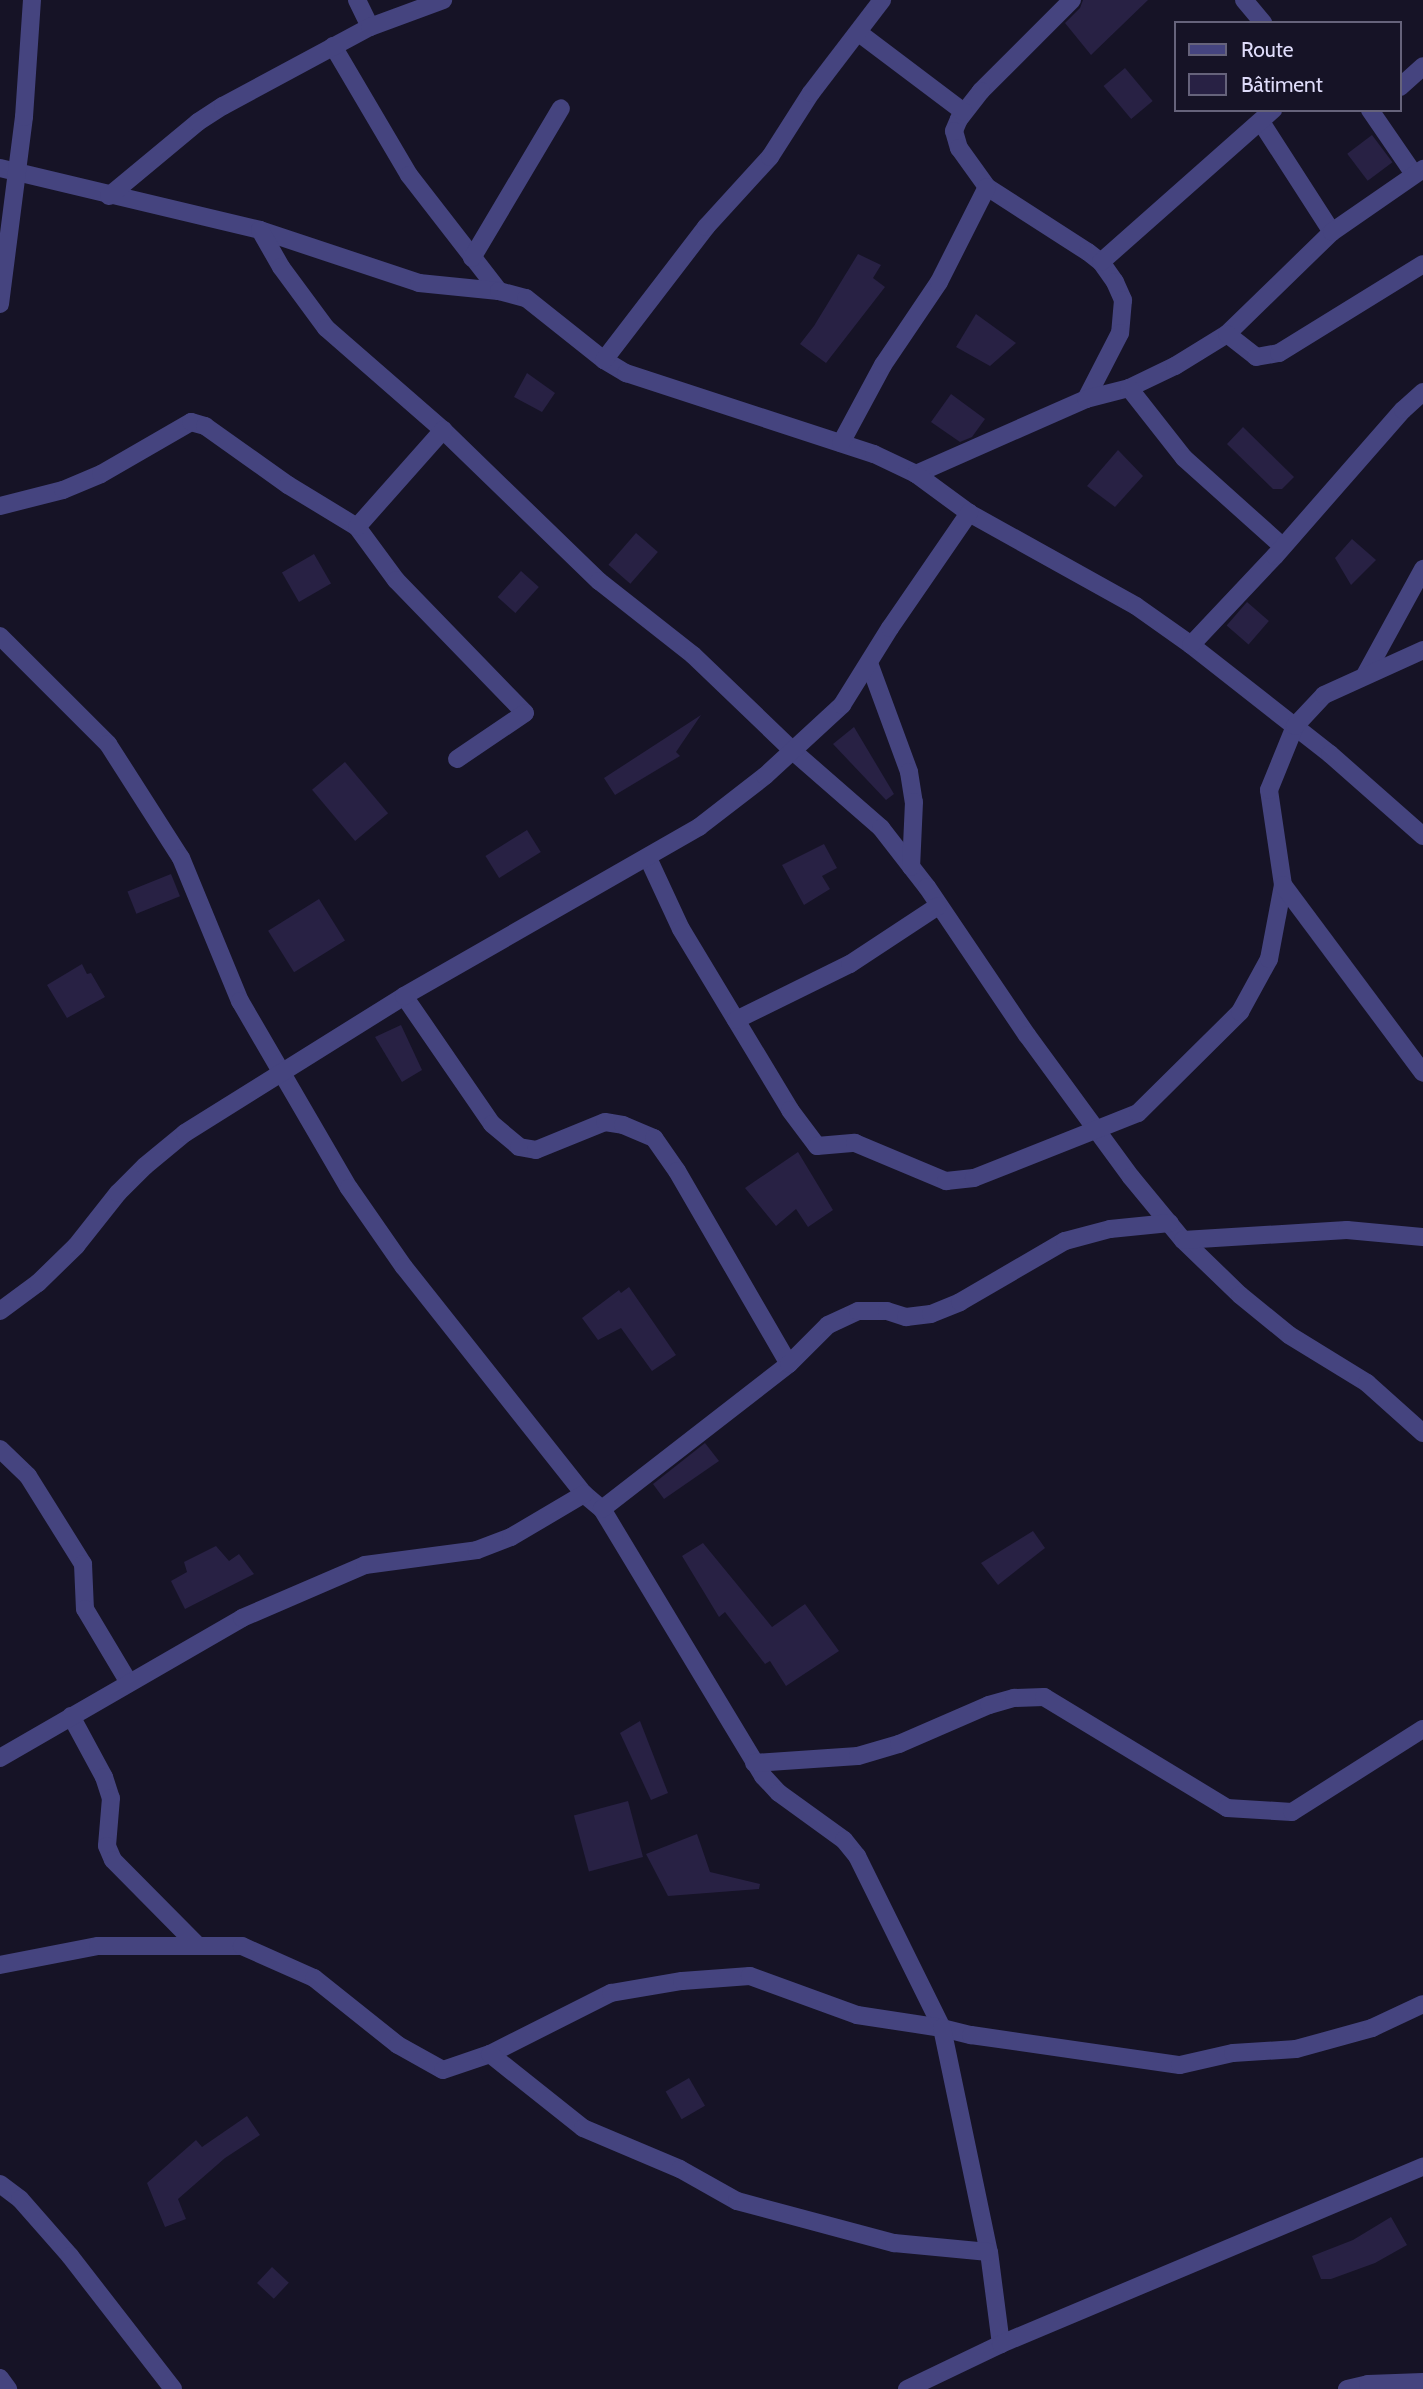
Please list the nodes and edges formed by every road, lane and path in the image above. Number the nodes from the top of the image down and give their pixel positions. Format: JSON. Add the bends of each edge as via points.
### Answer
{"nodes":[{"id":1,"x":33,"y":0,"type":"edge"},
{"id":2,"x":356,"y":0,"type":"edge"},
{"id":3,"x":443,"y":0,"type":"edge"},
{"id":4,"x":882,"y":0,"type":"edge"},
{"id":5,"x":1072,"y":0,"type":"edge"},
{"id":6,"x":1244,"y":0,"type":"edge"},
{"id":7,"x":1261,"y":21,"type":"edge"},
{"id":8,"x":370,"y":27,"type":"junction"},
{"id":9,"x":859,"y":33,"type":"junction"},
{"id":10,"x":333,"y":46,"type":"junction"},
{"id":11,"x":1423,"y":66,"type":"edge"},
{"id":12,"x":1402,"y":85,"type":"edge"},
{"id":13,"x":561,"y":108,"type":"dead end"},
{"id":14,"x":1372,"y":112,"type":"edge"},
{"id":15,"x":964,"y":113,"type":"junction"},
{"id":16,"x":1267,"y":116,"type":"edge"},
{"id":17,"x":0,"y":168,"type":"edge"},
{"id":18,"x":1418,"y":172,"type":"edge"},
{"id":19,"x":18,"y":174,"type":"junction"},
{"id":20,"x":987,"y":187,"type":"junction"},
{"id":21,"x":109,"y":196,"type":"junction"},
{"id":22,"x":260,"y":230,"type":"junction"},
{"id":23,"x":1332,"y":232,"type":"junction"},
{"id":24,"x":472,"y":258,"type":"junction"},
{"id":25,"x":2,"y":261,"type":"edge"},
{"id":26,"x":1101,"y":262,"type":"junction"},
{"id":27,"x":1423,"y":264,"type":"edge"},
{"id":28,"x":499,"y":291,"type":"junction"},
{"id":29,"x":0,"y":304,"type":"edge"},
{"id":30,"x":1227,"y":334,"type":"junction"},
{"id":31,"x":604,"y":360,"type":"junction"},
{"id":32,"x":1129,"y":388,"type":"junction"},
{"id":33,"x":1423,"y":392,"type":"edge"},
{"id":34,"x":1086,"y":399,"type":"junction"},
{"id":35,"x":443,"y":430,"type":"junction"},
{"id":36,"x":841,"y":443,"type":"junction"},
{"id":37,"x":916,"y":474,"type":"junction"},
{"id":38,"x":0,"y":506,"type":"edge"},
{"id":39,"x":969,"y":513,"type":"junction"},
{"id":40,"x":357,"y":527,"type":"junction"},
{"id":41,"x":1282,"y":546,"type":"junction"},
{"id":42,"x":1423,"y":569,"type":"edge"},
{"id":43,"x":0,"y":636,"type":"edge"},
{"id":44,"x":1191,"y":645,"type":"junction"},
{"id":45,"x":1423,"y":650,"type":"edge"},
{"id":46,"x":869,"y":663,"type":"junction"},
{"id":47,"x":1365,"y":674,"type":"junction"},
{"id":48,"x":1295,"y":726,"type":"junction"},
{"id":49,"x":794,"y":752,"type":"junction"},
{"id":50,"x":457,"y":759,"type":"dead end"},
{"id":51,"x":1423,"y":836,"type":"edge"},
{"id":52,"x":648,"y":858,"type":"junction"},
{"id":53,"x":911,"y":867,"type":"junction"},
{"id":54,"x":1283,"y":885,"type":"junction"},
{"id":55,"x":938,"y":906,"type":"junction"},
{"id":56,"x":404,"y":996,"type":"junction"},
{"id":57,"x":736,"y":1020,"type":"junction"},
{"id":58,"x":282,"y":1073,"type":"junction"},
{"id":59,"x":1423,"y":1073,"type":"edge"},
{"id":60,"x":1097,"y":1130,"type":"junction"},
{"id":61,"x":1170,"y":1223,"type":"junction"},
{"id":62,"x":1423,"y":1237,"type":"edge"},
{"id":63,"x":1183,"y":1240,"type":"junction"},
{"id":64,"x":0,"y":1311,"type":"edge"},
{"id":65,"x":789,"y":1364,"type":"junction"},
{"id":66,"x":1423,"y":1433,"type":"edge"},
{"id":67,"x":0,"y":1449,"type":"edge"},
{"id":68,"x":584,"y":1494,"type":"junction"},
{"id":69,"x":602,"y":1509,"type":"junction"},
{"id":70,"x":128,"y":1681,"type":"junction"},
{"id":71,"x":71,"y":1716,"type":"junction"},
{"id":72,"x":1423,"y":1729,"type":"edge"},
{"id":73,"x":0,"y":1758,"type":"edge"},
{"id":74,"x":754,"y":1763,"type":"junction"},
{"id":75,"x":196,"y":1944,"type":"junction"},
{"id":76,"x":0,"y":1965,"type":"edge"},
{"id":77,"x":1423,"y":2004,"type":"edge"},
{"id":78,"x":942,"y":2028,"type":"junction"},
{"id":79,"x":490,"y":2054,"type":"junction"},
{"id":80,"x":1423,"y":2167,"type":"edge"},
{"id":81,"x":0,"y":2184,"type":"edge"},
{"id":82,"x":989,"y":2252,"type":"junction"},
{"id":83,"x":1001,"y":2344,"type":"junction"},
{"id":84,"x":0,"y":2378,"type":"edge"},
{"id":85,"x":1423,"y":2382,"type":"edge"},
{"id":86,"x":8,"y":2389,"type":"edge"},
{"id":87,"x":173,"y":2389,"type":"edge"},
{"id":88,"x":906,"y":2389,"type":"edge"},
{"id":89,"x":1347,"y":2389,"type":"edge"}],
"edges":[{"from":1,"to":19,"type":"street"},
{"from":2,"to":8,"type":"street"},
{"from":3,"to":8,"type":"street"},
{"from":4,"to":9,"type":"street"},
{"from":5,"to":15,"type":"street"},
{"from":6,"to":7,"type":"street"},
{"from":8,"to":10,"type":"street"},
{"from":9,"to":15,"type":"street"},
{"from":9,"to":31,"type":"street","via":[[811,93],[770,157],[706,227]]},
{"from":10,"to":21,"type":"street","via":[[198,122]]},
{"from":10,"to":24,"type":"street","via":[[409,176]]},
{"from":11,"to":12,"type":"street"},
{"from":13,"to":24,"type":"street"},
{"from":14,"to":18,"type":"street"},
{"from":15,"to":20,"type":"street","via":[[954,131],[956,140]]},
{"from":16,"to":23,"type":"street"},
{"from":16,"to":26,"type":"street"},
{"from":17,"to":19,"type":"street"},
{"from":18,"to":23,"type":"street"},
{"from":19,"to":21,"type":"street"},
{"from":19,"to":25,"type":"street"},
{"from":20,"to":26,"type":"street"},
{"from":20,"to":36,"type":"street","via":[[939,282],[883,365]]},
{"from":21,"to":22,"type":"street"},
{"from":22,"to":28,"type":"street","via":[[419,282]]},
{"from":22,"to":35,"type":"street","via":[[326,328]]},
{"from":23,"to":30,"type":"street"},
{"from":24,"to":28,"type":"street"},
{"from":25,"to":29,"type":"street"},
{"from":26,"to":34,"type":"street","via":[[1123,300],[1123,321]]},
{"from":27,"to":30,"type":"street","via":[[1279,353],[1256,357]]},
{"from":28,"to":31,"type":"street","via":[[539,305]]},
{"from":30,"to":32,"type":"street"},
{"from":31,"to":36,"type":"street","via":[[626,373]]},
{"from":32,"to":34,"type":"street"},
{"from":32,"to":41,"type":"street","via":[[1184,458]]},
{"from":33,"to":41,"type":"street"},
{"from":34,"to":37,"type":"street"},
{"from":35,"to":40,"type":"street"},
{"from":35,"to":49,"type":"street","via":[[599,581],[693,655]]},
{"from":36,"to":37,"type":"street"},
{"from":37,"to":39,"type":"street"},
{"from":38,"to":40,"type":"street","via":[[63,490],[101,474],[196,422]]},
{"from":39,"to":44,"type":"street","via":[[1136,606]]},
{"from":39,"to":46,"type":"street"},
{"from":40,"to":50,"type":"street","via":[[396,580],[525,713]]},
{"from":41,"to":44,"type":"street"},
{"from":42,"to":47,"type":"street"},
{"from":43,"to":58,"type":"street","via":[[108,744],[172,843],[240,1001]]},
{"from":44,"to":48,"type":"street"},
{"from":45,"to":47,"type":"street"},
{"from":46,"to":49,"type":"street","via":[[842,705]]},
{"from":46,"to":53,"type":"street","via":[[909,772],[914,802]]},
{"from":47,"to":48,"type":"street","via":[[1324,695]]},
{"from":48,"to":51,"type":"street"},
{"from":48,"to":54,"type":"street","via":[[1269,790]]},
{"from":49,"to":52,"type":"street","via":[[699,827]]},
{"from":49,"to":53,"type":"street","via":[[861,809]]},
{"from":52,"to":56,"type":"street"},
{"from":52,"to":57,"type":"street","via":[[681,929]]},
{"from":53,"to":55,"type":"street"},
{"from":54,"to":59,"type":"street"},
{"from":54,"to":60,"type":"street","via":[[1269,959],[1240,1012],[1138,1113]]},
{"from":55,"to":57,"type":"street","via":[[850,964]]},
{"from":55,"to":60,"type":"street"},
{"from":56,"to":58,"type":"street"},
{"from":56,"to":65,"type":"street","via":[[492,1124],[519,1147],[536,1150],[605,1122],[654,1138]]},
{"from":57,"to":60,"type":"street","via":[[817,1146],[855,1143],[946,1181],[974,1178]]},
{"from":58,"to":64,"type":"street","via":[[185,1133],[145,1166],[76,1246]]},
{"from":58,"to":68,"type":"street","via":[[349,1188],[404,1267]]},
{"from":60,"to":61,"type":"street"},
{"from":61,"to":63,"type":"street"},
{"from":61,"to":65,"type":"street","via":[[1110,1229],[1065,1241],[981,1291],[931,1314],[906,1317],[887,1311],[858,1311],[828,1325]]},
{"from":62,"to":63,"type":"street","via":[[1347,1230]]},
{"from":63,"to":66,"type":"street","via":[[1289,1335],[1367,1383]]},
{"from":65,"to":69,"type":"street"},
{"from":67,"to":70,"type":"street","via":[[28,1476],[83,1564],[85,1609]]},
{"from":68,"to":69,"type":"street"},
{"from":68,"to":70,"type":"street","via":[[511,1537],[477,1550],[365,1565],[242,1618]]},
{"from":69,"to":74,"type":"street"},
{"from":70,"to":71,"type":"street"},
{"from":71,"to":73,"type":"street"},
{"from":71,"to":75,"type":"street","via":[[111,1798],[107,1846],[113,1860]]},
{"from":72,"to":74,"type":"street","via":[[1292,1812],[1227,1808],[1044,1697],[989,1705],[899,1744],[858,1756]]},
{"from":74,"to":78,"type":"street","via":[[779,1793],[844,1840],[857,1856]]},
{"from":75,"to":76,"type":"street","via":[[98,1946]]},
{"from":75,"to":79,"type":"street","via":[[242,1946],[314,1978],[398,2045],[443,2070]]},
{"from":77,"to":78,"type":"street","via":[[1372,2028],[1296,2049],[1233,2053],[1180,2065]]},
{"from":78,"to":79,"type":"street","via":[[857,2015],[750,1976],[611,1993]]},
{"from":78,"to":82,"type":"street"},
{"from":79,"to":82,"type":"street","via":[[583,2128],[680,2169],[737,2201],[894,2243]]},
{"from":80,"to":83,"type":"street"},
{"from":81,"to":87,"type":"street","via":[[20,2199],[70,2256]]},
{"from":82,"to":83,"type":"street"},
{"from":83,"to":88,"type":"street"},
{"from":84,"to":86,"type":"street"},
{"from":85,"to":89,"type":"street"}]}
